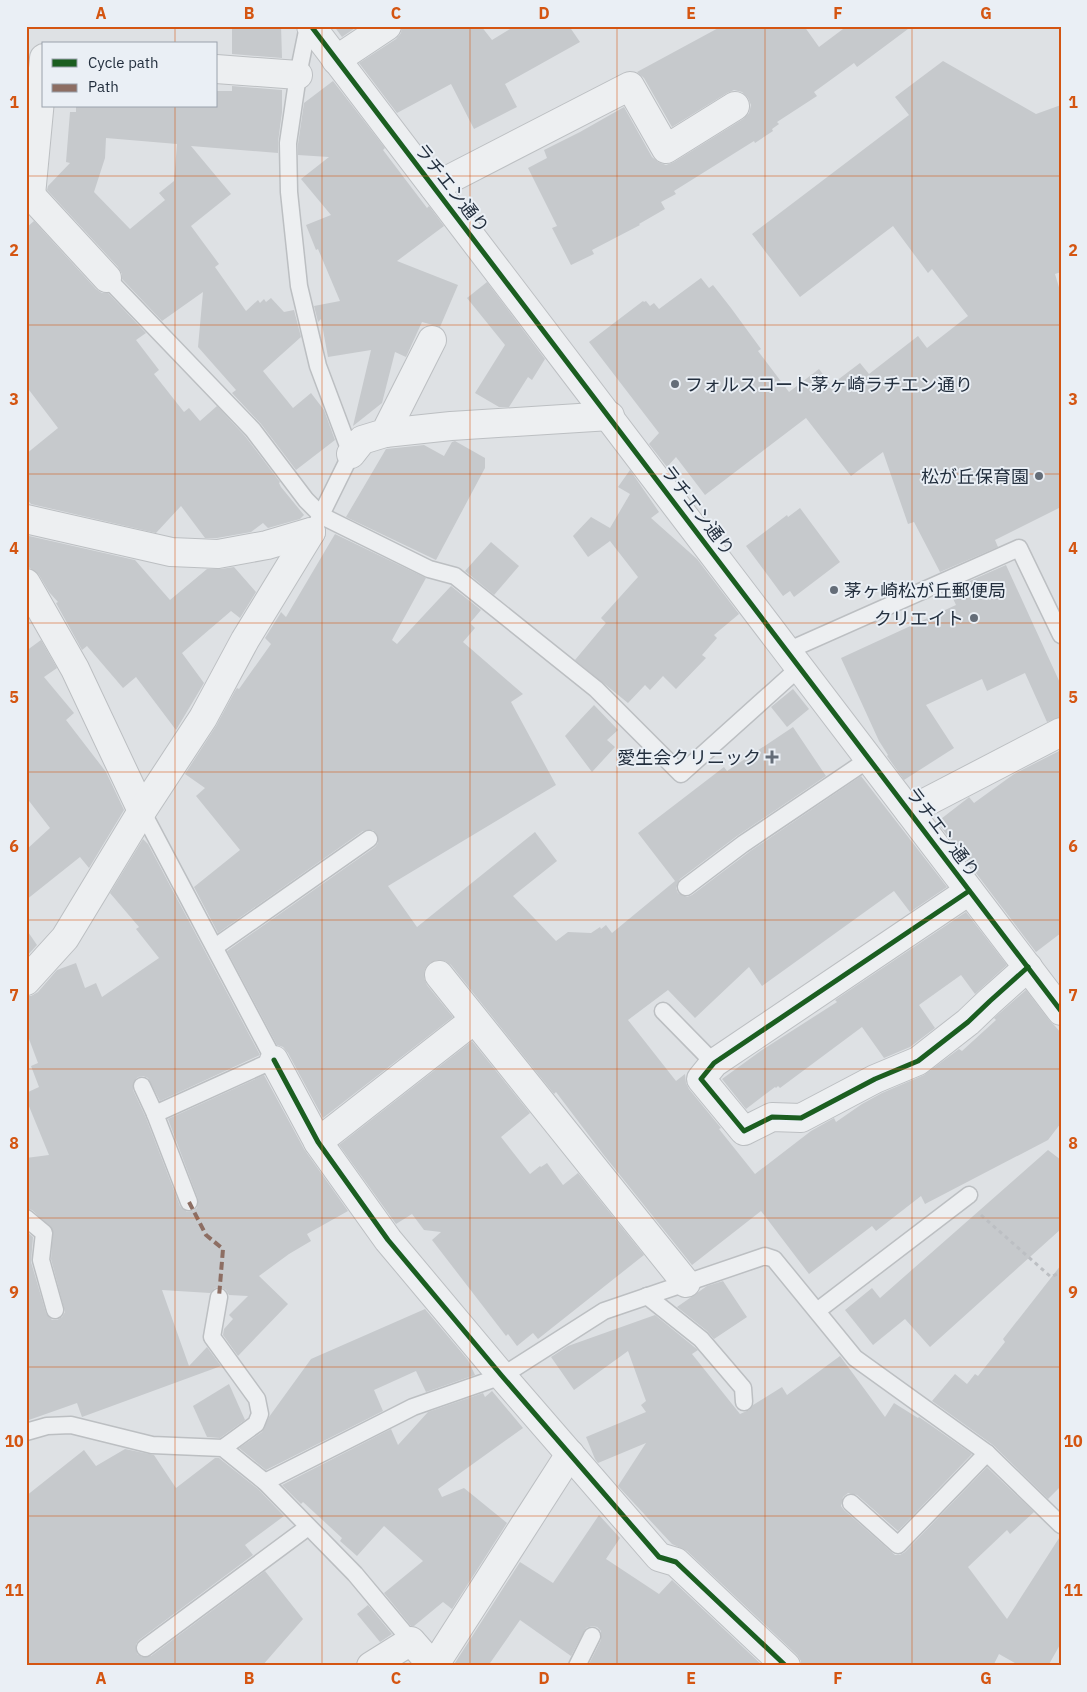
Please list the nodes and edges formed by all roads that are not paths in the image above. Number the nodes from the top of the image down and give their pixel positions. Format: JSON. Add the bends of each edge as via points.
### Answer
{"nodes":[{"id":1,"x":310,"y":26,"type":"edge"},
{"id":2,"x":387,"y":26,"type":"edge"},
{"id":3,"x":26,"y":55,"type":"edge"},
{"id":4,"x":42,"y":57,"type":"edge"},
{"id":5,"x":336,"y":60,"type":"junction"},
{"id":6,"x":218,"y":69,"type":"edge"},
{"id":7,"x":42,"y":74,"type":"edge"},
{"id":8,"x":298,"y":75,"type":"junction"},
{"id":9,"x":735,"y":106,"type":"dead end"},
{"id":10,"x":434,"y":187,"type":"junction"},
{"id":11,"x":28,"y":195,"type":"edge"},
{"id":12,"x":107,"y":278,"type":"joint"},
{"id":13,"x":432,"y":340,"type":"dead end"},
{"id":14,"x":610,"y":416,"type":"junction"},
{"id":15,"x":385,"y":433,"type":"junction"},
{"id":16,"x":351,"y":454,"type":"junction"},
{"id":17,"x":26,"y":519,"type":"edge"},
{"id":18,"x":316,"y":524,"type":"junction"},
{"id":19,"x":26,"y":583,"type":"edge"},
{"id":20,"x":1061,"y":635,"type":"edge"},
{"id":21,"x":793,"y":659,"type":"junction"},
{"id":22,"x":1061,"y":732,"type":"edge"},
{"id":23,"x":869,"y":759,"type":"junction"},
{"id":24,"x":142,"y":811,"type":"junction"},
{"id":25,"x":909,"y":811,"type":"junction"},
{"id":26,"x":368,"y":839,"type":"dead end"},
{"id":27,"x":686,"y":887,"type":"dead end"},
{"id":28,"x":970,"y":891,"type":"junction"},
{"id":29,"x":215,"y":947,"type":"junction"},
{"id":30,"x":1028,"y":968,"type":"junction"},
{"id":31,"x":439,"y":975,"type":"dead end"},
{"id":32,"x":26,"y":981,"type":"edge"},
{"id":33,"x":663,"y":1011,"type":"dead end"},
{"id":34,"x":1061,"y":1011,"type":"edge"},
{"id":35,"x":474,"y":1020,"type":"junction"},
{"id":36,"x":274,"y":1060,"type":"junction"},
{"id":37,"x":714,"y":1062,"type":"junction"},
{"id":38,"x":142,"y":1086,"type":"dead end"},
{"id":39,"x":155,"y":1114,"type":"junction"},
{"id":40,"x":318,"y":1142,"type":"junction"},
{"id":41,"x":966,"y":1197,"type":"road end"},
{"id":42,"x":189,"y":1202,"type":"dead end"},
{"id":43,"x":26,"y":1218,"type":"edge"},
{"id":44,"x":686,"y":1282,"type":"junction"},
{"id":45,"x":647,"y":1296,"type":"junction"},
{"id":46,"x":219,"y":1297,"type":"dead end"},
{"id":47,"x":55,"y":1310,"type":"dead end"},
{"id":48,"x":817,"y":1311,"type":"junction"},
{"id":49,"x":502,"y":1376,"type":"junction"},
{"id":50,"x":744,"y":1402,"type":"dead end"},
{"id":51,"x":26,"y":1432,"type":"edge"},
{"id":52,"x":222,"y":1448,"type":"junction"},
{"id":53,"x":987,"y":1453,"type":"junction"},
{"id":54,"x":570,"y":1454,"type":"junction"},
{"id":55,"x":265,"y":1482,"type":"junction"},
{"id":56,"x":851,"y":1503,"type":"dead end"},
{"id":57,"x":1061,"y":1525,"type":"edge"},
{"id":58,"x":308,"y":1527,"type":"junction"},
{"id":59,"x":592,"y":1636,"type":"dead end"},
{"id":60,"x":411,"y":1641,"type":"junction"},
{"id":61,"x":145,"y":1648,"type":"dead end"},
{"id":62,"x":371,"y":1666,"type":"edge"},
{"id":63,"x":434,"y":1666,"type":"edge"},
{"id":64,"x":578,"y":1666,"type":"edge"},
{"id":65,"x":786,"y":1666,"type":"edge"}],
"edges":[{"from":1,"to":5,"type":"street","name":"ラチエン通り"},
{"from":1,"to":8,"type":"lane"},
{"from":2,"to":5,"type":"street"},
{"from":3,"to":4,"type":"street"},
{"from":5,"to":10,"type":"street","name":"ラチエン通り"},
{"from":6,"to":8,"type":"street"},
{"from":7,"to":11,"type":"street"},
{"from":8,"to":16,"type":"lane","via":[[288,143],[289,192],[299,286],[318,366]]},
{"from":9,"to":10,"type":"street","via":[[666,149],[630,86]]},
{"from":10,"to":14,"type":"street","name":"ラチエン通り"},
{"from":11,"to":12,"type":"street"},
{"from":12,"to":18,"type":"lane","via":[[253,430],[306,500]]},
{"from":13,"to":15,"type":"street"},
{"from":14,"to":15,"type":"street"},
{"from":14,"to":21,"type":"street","name":"ラチエン通り"},
{"from":15,"to":16,"type":"street","via":[[362,440]]},
{"from":16,"to":18,"type":"lane"},
{"from":17,"to":18,"type":"street","via":[[171,552],[218,554],[267,545]]},
{"from":18,"to":21,"type":"lane","via":[[429,569],[455,576],[596,689],[681,774]]},
{"from":18,"to":24,"type":"street","via":[[245,640],[203,718]]},
{"from":19,"to":24,"type":"street","via":[[75,669]]},
{"from":20,"to":21,"type":"lane","via":[[1020,548]]},
{"from":21,"to":23,"type":"street","name":"ラチエン通り"},
{"from":22,"to":25,"type":"street"},
{"from":23,"to":25,"type":"street","name":"ラチエン通り"},
{"from":23,"to":27,"type":"lane","via":[[742,844]]},
{"from":24,"to":29,"type":"lane"},
{"from":24,"to":32,"type":"street","via":[[65,938]]},
{"from":25,"to":28,"type":"street","name":"ラチエン通り"},
{"from":26,"to":29,"type":"lane"},
{"from":28,"to":30,"type":"street","name":"ラチエン通り"},
{"from":28,"to":37,"type":"street"},
{"from":29,"to":36,"type":"lane"},
{"from":30,"to":34,"type":"street","name":"ラチエン通り"},
{"from":30,"to":37,"type":"street","via":[[918,1061],[874,1079],[801,1118],[772,1117],[744,1131],[702,1079]]},
{"from":31,"to":35,"type":"street"},
{"from":33,"to":37,"type":"lane"},
{"from":35,"to":40,"type":"street"},
{"from":35,"to":44,"type":"street"},
{"from":36,"to":39,"type":"lane"},
{"from":36,"to":40,"type":"street"},
{"from":38,"to":39,"type":"lane"},
{"from":39,"to":42,"type":"lane"},
{"from":40,"to":49,"type":"street","via":[[388,1240]]},
{"from":41,"to":48,"type":"lane"},
{"from":43,"to":47,"type":"lane","via":[[44,1232],[41,1260]]},
{"from":44,"to":45,"type":"lane"},
{"from":44,"to":48,"type":"lane","via":[[765,1256],[774,1259]]},
{"from":45,"to":49,"type":"lane","via":[[604,1311]]},
{"from":45,"to":50,"type":"lane","via":[[702,1339],[743,1388]]},
{"from":46,"to":52,"type":"lane","via":[[212,1337],[257,1399],[260,1414],[256,1424]]},
{"from":48,"to":53,"type":"lane","via":[[855,1358]]},
{"from":49,"to":54,"type":"street"},
{"from":49,"to":55,"type":"lane","via":[[413,1408]]},
{"from":51,"to":52,"type":"lane","via":[[47,1426],[71,1425],[152,1445]]},
{"from":52,"to":55,"type":"lane"},
{"from":53,"to":56,"type":"lane","via":[[898,1545]]},
{"from":53,"to":57,"type":"lane"},
{"from":54,"to":63,"type":"street"},
{"from":54,"to":65,"type":"street","via":[[659,1557],[676,1562]]},
{"from":55,"to":58,"type":"lane"},
{"from":58,"to":60,"type":"lane","via":[[355,1574]]},
{"from":58,"to":61,"type":"lane"},
{"from":59,"to":64,"type":"lane"},
{"from":60,"to":62,"type":"street"},
{"from":60,"to":63,"type":"street"}]}
